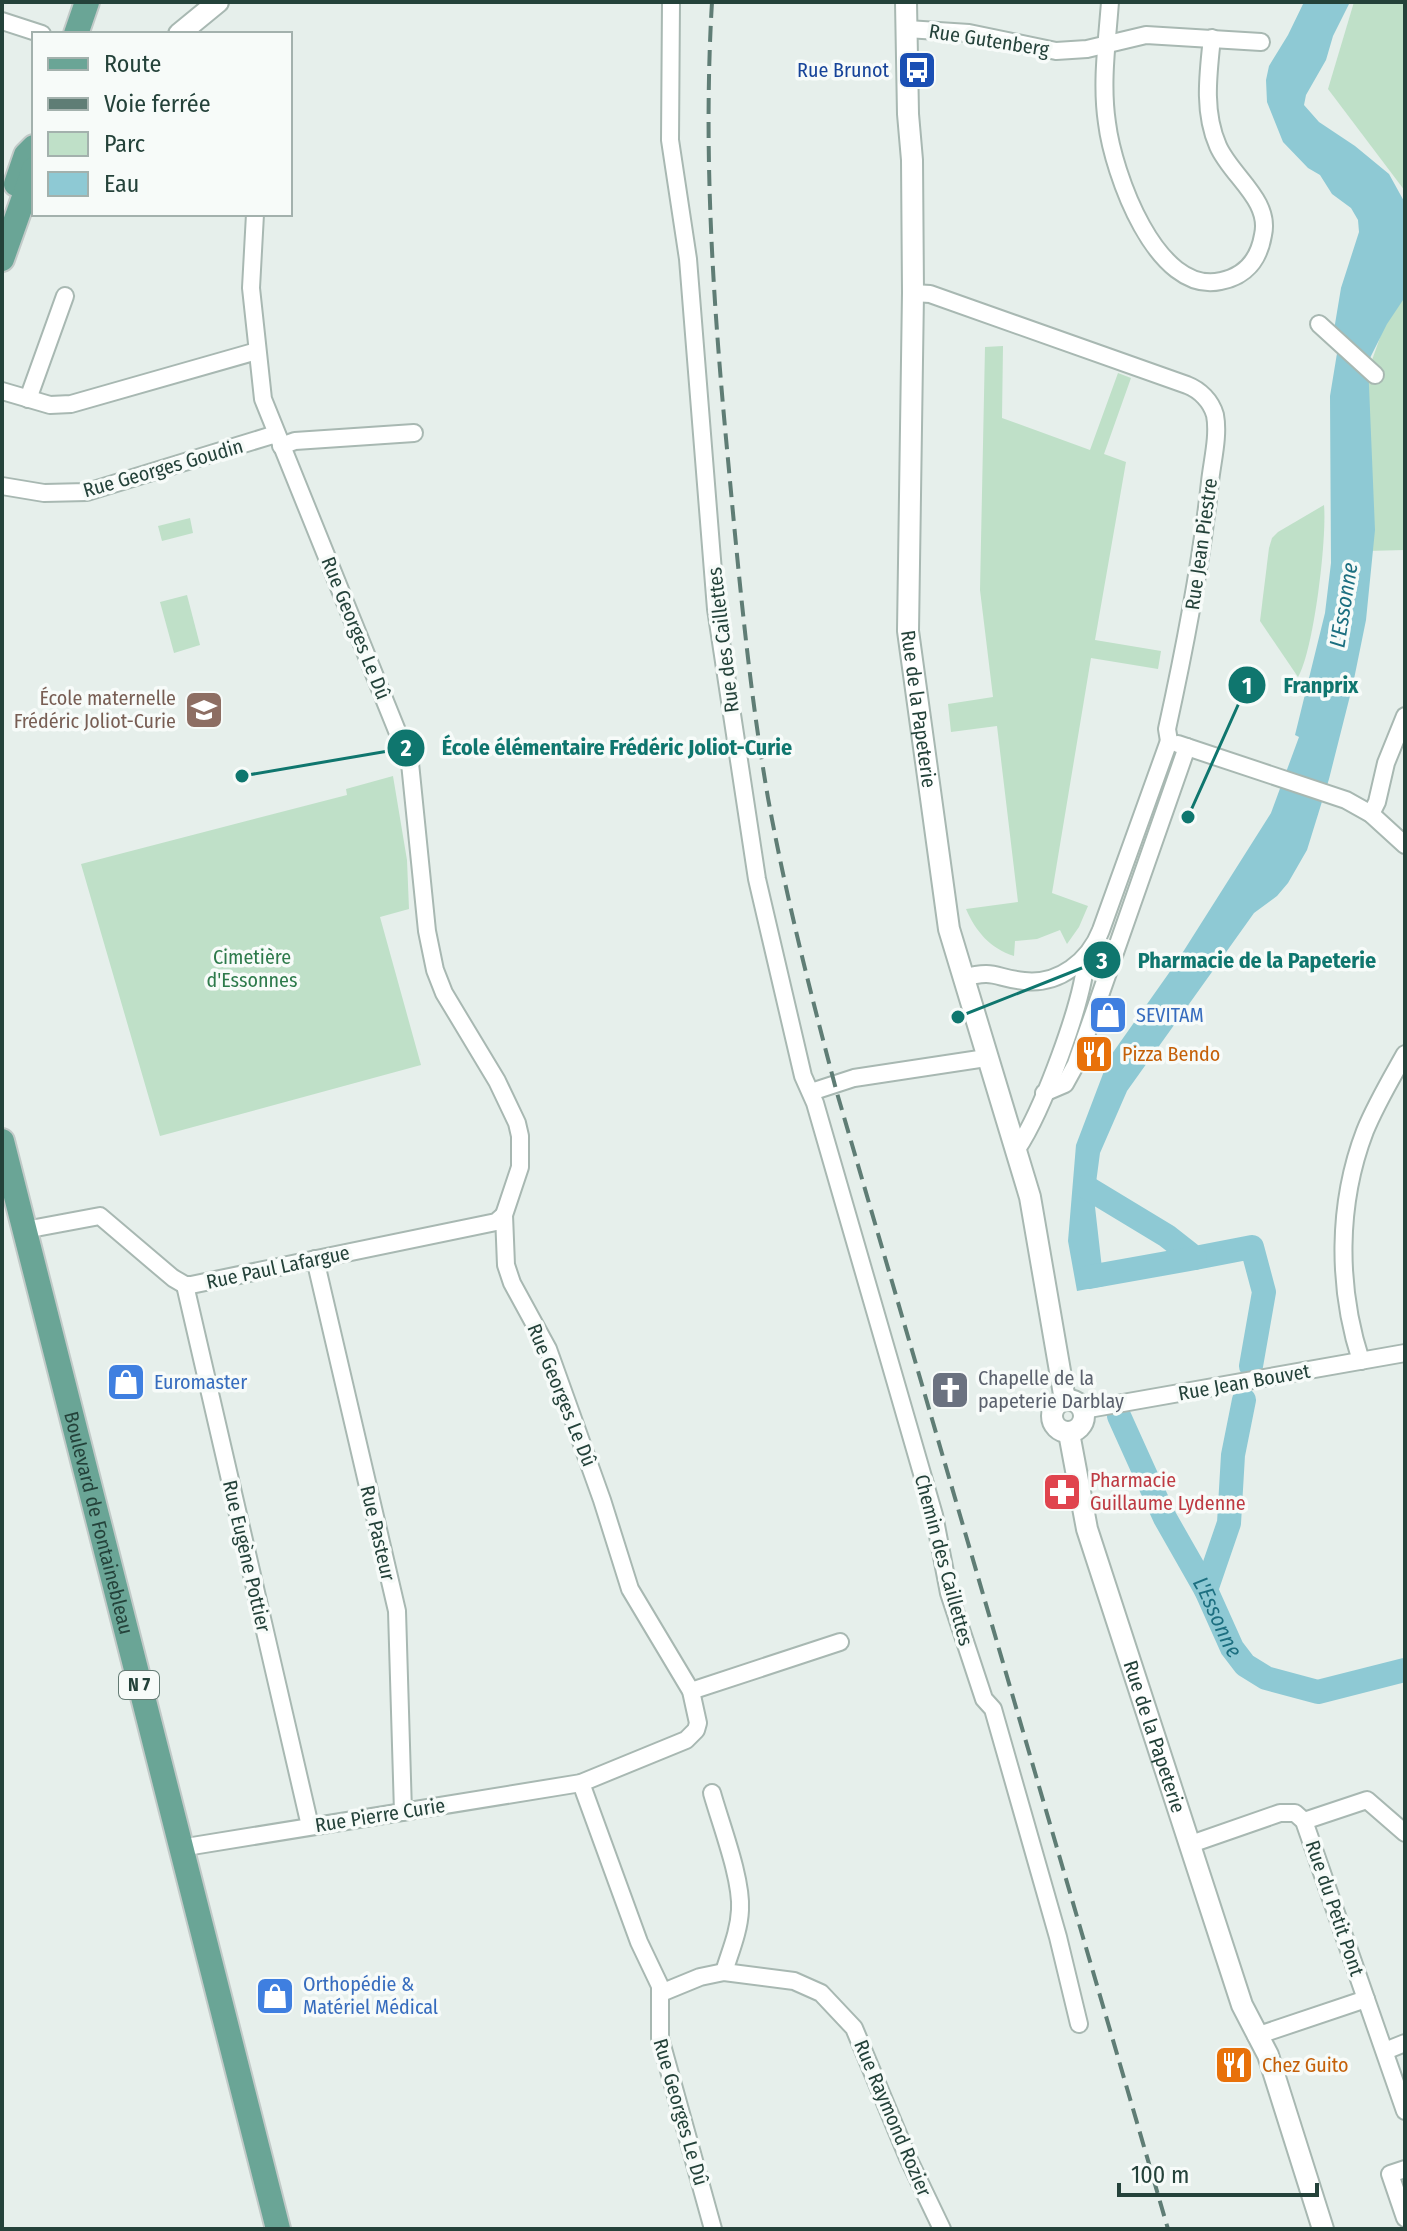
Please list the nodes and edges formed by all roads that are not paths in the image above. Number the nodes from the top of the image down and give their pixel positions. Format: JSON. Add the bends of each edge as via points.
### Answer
{"nodes":[{"id":1,"x":87,"y":2,"type":"edge"},
{"id":2,"x":218,"y":2,"type":"edge"},
{"id":3,"x":671,"y":2,"type":"edge"},
{"id":4,"x":906,"y":2,"type":"edge"},
{"id":5,"x":1110,"y":2,"type":"edge"},
{"id":6,"x":2,"y":21,"type":"edge"},
{"id":7,"x":907,"y":29,"type":"junction"},
{"id":8,"x":36,"y":32,"type":"edge"},
{"id":9,"x":77,"y":32,"type":"edge"},
{"id":10,"x":181,"y":32,"type":"edge"},
{"id":11,"x":1212,"y":38,"type":"junction"},
{"id":12,"x":1261,"y":42,"type":"dead end"},
{"id":13,"x":1106,"y":43,"type":"junction"},
{"id":14,"x":32,"y":149,"type":"edge"},
{"id":15,"x":32,"y":175,"type":"edge"},
{"id":16,"x":255,"y":216,"type":"edge"},
{"id":17,"x":2,"y":223,"type":"edge"},
{"id":18,"x":2,"y":259,"type":"edge"},
{"id":19,"x":913,"y":293,"type":"junction"},
{"id":20,"x":65,"y":296,"type":"dead end"},
{"id":21,"x":1319,"y":324,"type":"dead end"},
{"id":22,"x":257,"y":351,"type":"junction"},
{"id":23,"x":1375,"y":375,"type":"dead end"},
{"id":24,"x":2,"y":391,"type":"edge"},
{"id":25,"x":28,"y":399,"type":"junction"},
{"id":26,"x":414,"y":433,"type":"dead end"},
{"id":27,"x":278,"y":440,"type":"junction"},
{"id":28,"x":2,"y":486,"type":"edge"},
{"id":29,"x":1405,"y":716,"type":"edge"},
{"id":30,"x":1169,"y":741,"type":"junction"},
{"id":31,"x":1187,"y":747,"type":"junction"},
{"id":32,"x":1371,"y":814,"type":"junction"},
{"id":33,"x":1405,"y":845,"type":"edge"},
{"id":34,"x":1086,"y":957,"type":"junction"},
{"id":35,"x":963,"y":978,"type":"junction"},
{"id":36,"x":1405,"y":1054,"type":"edge"},
{"id":37,"x":986,"y":1058,"type":"junction"},
{"id":38,"x":811,"y":1092,"type":"junction"},
{"id":39,"x":1044,"y":1093,"type":"junction"},
{"id":40,"x":2,"y":1141,"type":"edge"},
{"id":41,"x":1017,"y":1149,"type":"junction"},
{"id":42,"x":504,"y":1215,"type":"junction"},
{"id":43,"x":25,"y":1230,"type":"junction"},
{"id":44,"x":315,"y":1259,"type":"junction"},
{"id":45,"x":185,"y":1285,"type":"junction"},
{"id":46,"x":1405,"y":1353,"type":"edge"},
{"id":47,"x":1361,"y":1361,"type":"junction"},
{"id":48,"x":1065,"y":1400,"type":"junction"},
{"id":49,"x":1091,"y":1409,"type":"junction"},
{"id":50,"x":1069,"y":1433,"type":"junction"},
{"id":51,"x":840,"y":1642,"type":"dead end"},
{"id":52,"x":691,"y":1691,"type":"junction"},
{"id":53,"x":581,"y":1783,"type":"junction"},
{"id":54,"x":712,"y":1793,"type":"dead end"},
{"id":55,"x":403,"y":1812,"type":"junction"},
{"id":56,"x":1304,"y":1821,"type":"junction"},
{"id":57,"x":310,"y":1826,"type":"junction"},
{"id":58,"x":1405,"y":1833,"type":"edge"},
{"id":59,"x":1191,"y":1844,"type":"junction"},
{"id":60,"x":180,"y":1848,"type":"junction"},
{"id":61,"x":724,"y":1972,"type":"junction"},
{"id":62,"x":661,"y":1993,"type":"junction"},
{"id":63,"x":1366,"y":1999,"type":"junction"},
{"id":64,"x":1079,"y":2024,"type":"dead end"},
{"id":65,"x":1256,"y":2036,"type":"junction"},
{"id":66,"x":1405,"y":2043,"type":"edge"},
{"id":67,"x":1385,"y":2051,"type":"junction"},
{"id":68,"x":1405,"y":2111,"type":"edge"},
{"id":69,"x":1398,"y":2172,"type":"edge"},
{"id":70,"x":1405,"y":2218,"type":"edge"},
{"id":71,"x":278,"y":2229,"type":"edge"},
{"id":72,"x":713,"y":2229,"type":"edge"},
{"id":73,"x":942,"y":2229,"type":"edge"},
{"id":74,"x":1314,"y":2229,"type":"edge"},
{"id":75,"x":1323,"y":2229,"type":"edge"}],
"edges":[{"from":1,"to":9,"type":"main road"},
{"from":2,"to":10,"type":"street"},
{"from":3,"to":38,"type":"street","name":"Rue des Caillettes","via":[[670,140],[688,259],[716,609],[757,879]]},
{"from":4,"to":7,"type":"street","name":"Rue de la Papeterie"},
{"from":5,"to":13,"type":"street"},
{"from":6,"to":8,"type":"street"},
{"from":7,"to":13,"type":"street","name":"Rue Gutenberg","via":[[969,33],[1056,51]]},
{"from":7,"to":19,"type":"street","name":"Rue de la Papeterie"},
{"from":11,"to":12,"type":"street","name":"Rue Gutenberg"},
{"from":11,"to":13,"type":"street","name":"Rue Gutenberg","via":[[1155,34]]},
{"from":11,"to":13,"type":"street","via":[[1207,90],[1212,126],[1225,160],[1261,207],[1265,229],[1253,263],[1237,276],[1214,283],[1173,267],[1133,208],[1106,123]]},
{"from":14,"to":17,"type":"main road"},
{"from":15,"to":18,"type":"main road"},
{"from":16,"to":22,"type":"street","name":"Rue Georges Le Dû","via":[[251,288]]},
{"from":19,"to":30,"type":"street","name":"Rue Jean Piestre","via":[[930,294],[1187,385],[1209,402],[1215,425],[1207,512]]},
{"from":19,"to":35,"type":"street","name":"Rue de la Papeterie","via":[[907,621],[949,929]]},
{"from":20,"to":25,"type":"street"},
{"from":21,"to":23,"type":"street"},
{"from":22,"to":25,"type":"street","via":[[71,404]]},
{"from":22,"to":27,"type":"street","name":"Rue Georges Le Dû","via":[[263,399]]},
{"from":24,"to":25,"type":"street"},
{"from":26,"to":27,"type":"street","name":"Rue Georges Goudin"},
{"from":27,"to":28,"type":"street","name":"Rue Georges Goudin","via":[[87,492],[44,493]]},
{"from":27,"to":42,"type":"street","name":"Rue Georges Le Dû","via":[[410,763],[435,970],[517,1123],[520,1167]]},
{"from":29,"to":32,"type":"street"},
{"from":30,"to":31,"type":"street"},
{"from":30,"to":34,"type":"street","name":"Rue Jean Piestre","via":[[1101,930]]},
{"from":31,"to":32,"type":"street","via":[[1330,794]]},
{"from":31,"to":39,"type":"street","via":[[1076,1064],[1065,1084]]},
{"from":32,"to":33,"type":"street"},
{"from":34,"to":35,"type":"street","via":[[1046,980],[986,972]]},
{"from":34,"to":39,"type":"street","name":"Rue Jean Piestre","via":[[1084,983]]},
{"from":35,"to":37,"type":"street","name":"Rue de la Papeterie"},
{"from":36,"to":47,"type":"street","via":[[1365,1131],[1347,1199],[1344,1290]]},
{"from":37,"to":38,"type":"street","via":[[854,1078]]},
{"from":37,"to":41,"type":"street","name":"Rue de la Papeterie"},
{"from":38,"to":64,"type":"street","name":"Chemin des Caillettes","via":[[934,1515],[949,1593],[984,1699],[993,1709]]},
{"from":39,"to":41,"type":"street","name":"Rue Jean Piestre"},
{"from":40,"to":43,"type":"main road","name":"Boulevard de Fontainebleau","number":"N 7"},
{"from":41,"to":48,"type":"street","name":"Rue de la Papeterie"},
{"from":42,"to":44,"type":"street","name":"Rue Paul Lafargue","via":[[496,1222]]},
{"from":42,"to":52,"type":"street","name":"Rue Georges Le Dû","via":[[512,1283],[554,1364],[624,1575]]},
{"from":43,"to":45,"type":"street","name":"Rue Paul Lafargue","via":[[100,1216]]},
{"from":43,"to":60,"type":"main road","name":"Boulevard de Fontainebleau","number":"N 7"},
{"from":44,"to":45,"type":"street","name":"Rue Paul Lafargue"},
{"from":44,"to":55,"type":"street","name":"Rue Pasteur","via":[[397,1611]]},
{"from":45,"to":57,"type":"street","name":"Rue Eugène Pottier"},
{"from":46,"to":47,"type":"street","name":"Rue Jean Bouvet"},
{"from":47,"to":49,"type":"street","name":"Rue Jean Bouvet"},
{"from":48,"to":49,"type":"street"},
{"from":48,"to":50,"type":"street","via":[[1055,1405],[1051,1416],[1058,1430]]},
{"from":49,"to":50,"type":"street"},
{"from":50,"to":59,"type":"street","name":"Rue de la Papeterie","via":[[1087,1529]]},
{"from":51,"to":52,"type":"street"},
{"from":52,"to":53,"type":"street","name":"Rue Georges Le Dû","via":[[698,1723],[692,1736]]},
{"from":53,"to":55,"type":"street","name":"Rue Pierre Curie"},
{"from":53,"to":62,"type":"street","name":"Rue Georges Le Dû"},
{"from":54,"to":61,"type":"street","via":[[739,1890],[737,1930]]},
{"from":55,"to":57,"type":"street","name":"Rue Pierre Curie"},
{"from":56,"to":58,"type":"street","via":[[1367,1800]]},
{"from":56,"to":59,"type":"street","name":"Rue du Petit Pont","via":[[1295,1813],[1280,1813]]},
{"from":56,"to":63,"type":"street","name":"Rue du Petit Pont"},
{"from":57,"to":60,"type":"street","name":"Rue Pierre Curie"},
{"from":59,"to":65,"type":"street","name":"Rue de la Papeterie"},
{"from":60,"to":71,"type":"main road","name":"Boulevard de Fontainebleau","number":"N 7"},
{"from":61,"to":62,"type":"street","name":"Rue Raymond Rozier"},
{"from":61,"to":73,"type":"street","name":"Rue Raymond Rozier","via":[[794,1981],[821,1993],[854,2028]]},
{"from":62,"to":72,"type":"street","name":"Rue Georges Le Dû","via":[[660,2038]]},
{"from":63,"to":65,"type":"street"},
{"from":63,"to":67,"type":"street","name":"Rue du Petit Pont"},
{"from":65,"to":74,"type":"street","name":"Rue de la Papeterie"},
{"from":65,"to":75,"type":"street","name":"Rue de la Papeterie","via":[[1268,2055]]},
{"from":66,"to":67,"type":"street"},
{"from":67,"to":68,"type":"street","name":"Rue du Petit Pont"},
{"from":69,"to":70,"type":"street"}]}
